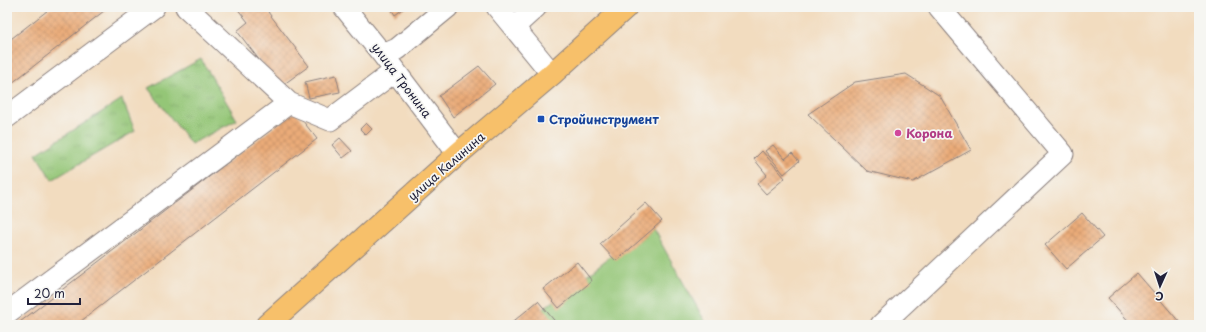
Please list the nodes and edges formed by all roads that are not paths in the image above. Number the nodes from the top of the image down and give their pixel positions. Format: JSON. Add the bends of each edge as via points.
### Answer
{"nodes":[{"id":1,"x":154,"y":7,"type":"edge"},
{"id":2,"x":186,"y":7,"type":"edge"},
{"id":3,"x":344,"y":7,"type":"edge"},
{"id":4,"x":448,"y":7,"type":"edge"},
{"id":5,"x":497,"y":7,"type":"edge"},
{"id":6,"x":536,"y":7,"type":"edge"},
{"id":7,"x":626,"y":7,"type":"edge"},
{"id":8,"x":941,"y":8,"type":"edge"},
{"id":9,"x":514,"y":27,"type":"junction"},
{"id":10,"x":389,"y":63,"type":"junction"},
{"id":11,"x":552,"y":74,"type":"junction"},
{"id":12,"x":289,"y":102,"type":"junction"},
{"id":13,"x":7,"y":116,"type":"edge"},
{"id":14,"x":458,"y":154,"type":"junction"},
{"id":15,"x":7,"y":313,"type":"edge"},
{"id":16,"x":267,"y":325,"type":"edge"},
{"id":17,"x":881,"y":325,"type":"edge"}],
"edges":[{"from":1,"to":13,"type":"street"},
{"from":2,"to":12,"type":"street"},
{"from":3,"to":10,"type":"street","name":"улица Тронина"},
{"from":4,"to":10,"type":"street","via":[[397,49]]},
{"from":5,"to":9,"type":"street"},
{"from":6,"to":9,"type":"street"},
{"from":7,"to":11,"type":"main road","name":"улица Калинина"},
{"from":8,"to":17,"type":"street","via":[[1063,154]]},
{"from":9,"to":11,"type":"street"},
{"from":10,"to":12,"type":"street","via":[[330,120]]},
{"from":10,"to":14,"type":"street","name":"улица Тронина"},
{"from":11,"to":14,"type":"main road","name":"улица Калинина"},
{"from":12,"to":15,"type":"street"},
{"from":14,"to":16,"type":"main road","name":"улица Калинина"}]}
